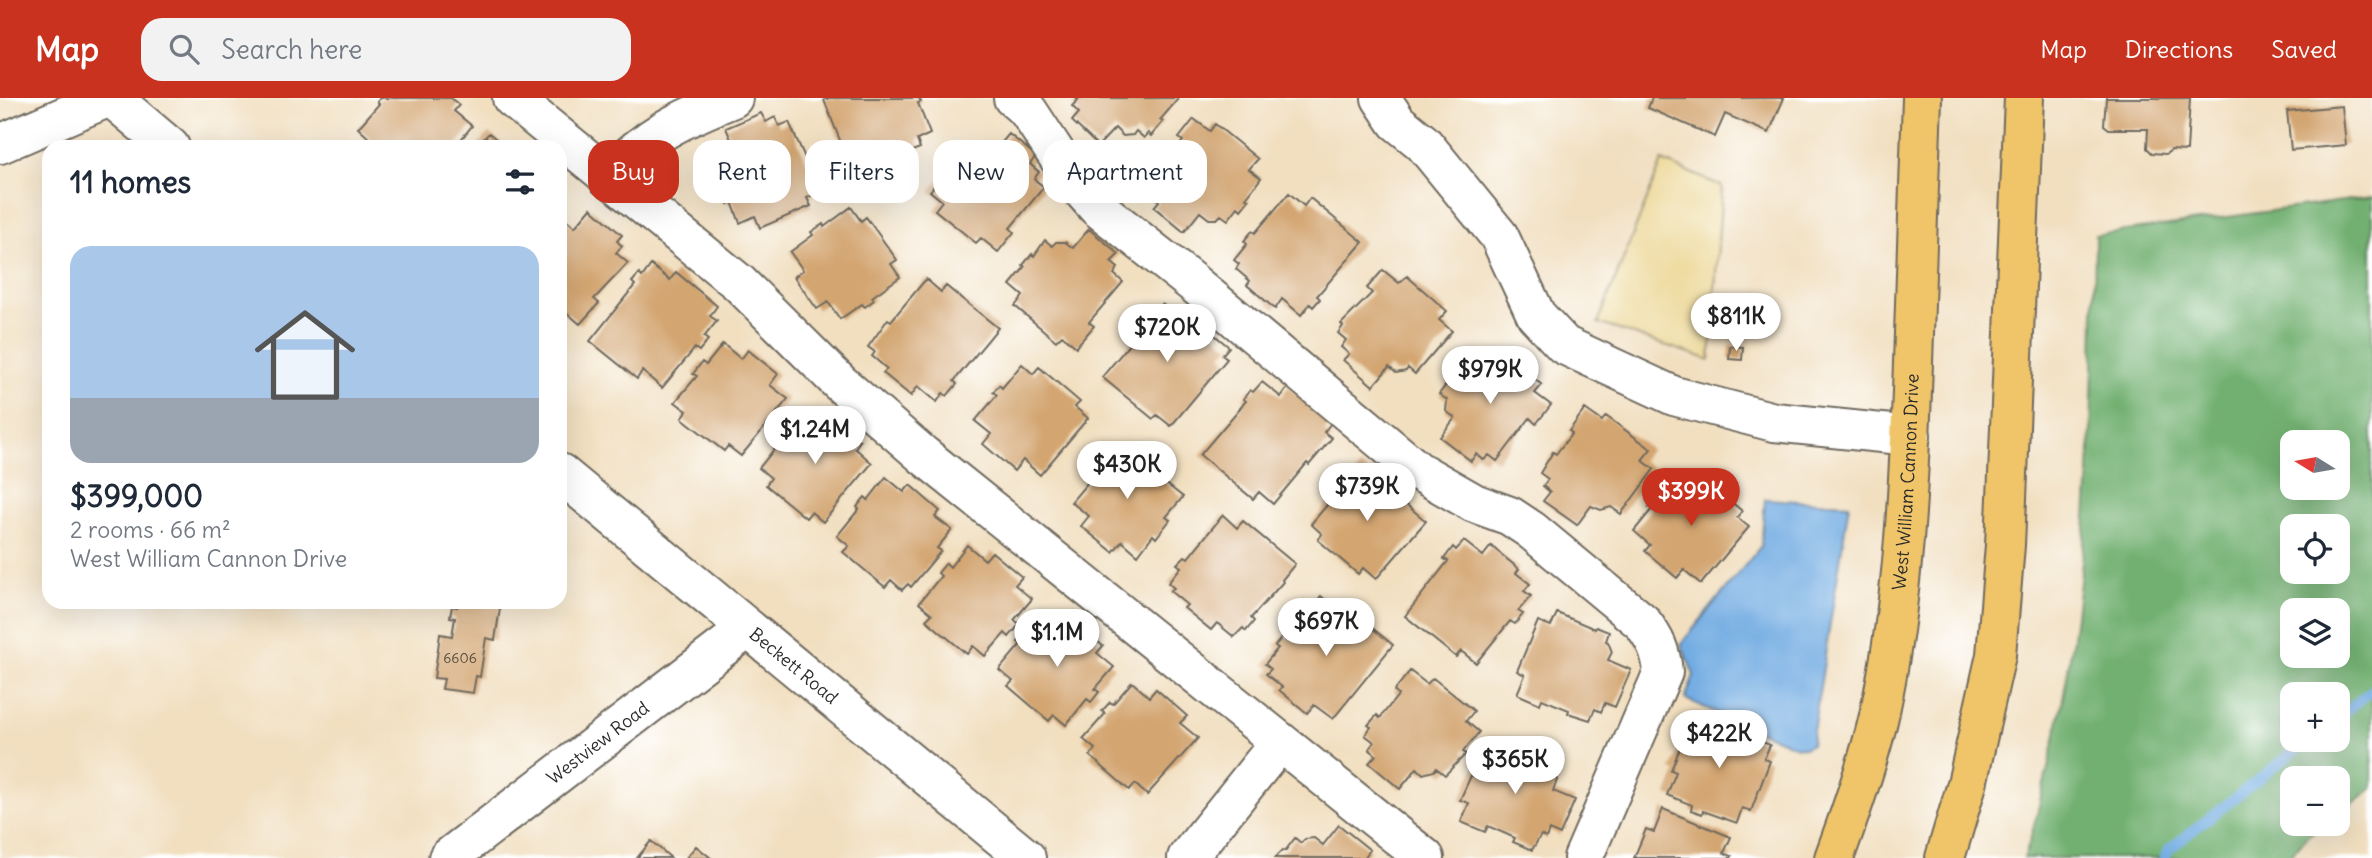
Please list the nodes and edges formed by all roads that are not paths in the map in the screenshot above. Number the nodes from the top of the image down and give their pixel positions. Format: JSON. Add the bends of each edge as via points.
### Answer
{"nodes":[{"id":1,"x":109,"y":98,"type":"edge"},
{"id":2,"x":512,"y":98,"type":"edge"},
{"id":3,"x":733,"y":98,"type":"edge"},
{"id":4,"x":1013,"y":98,"type":"edge"},
{"id":5,"x":1381,"y":98,"type":"edge"},
{"id":6,"x":1922,"y":98,"type":"edge"},
{"id":7,"x":2024,"y":98,"type":"edge"},
{"id":8,"x":161,"y":140,"type":"edge"},
{"id":9,"x":563,"y":140,"type":"edge"},
{"id":10,"x":647,"y":140,"type":"edge"},
{"id":11,"x":0,"y":144,"type":"edge"},
{"id":12,"x":567,"y":144,"type":"edge"},
{"id":13,"x":588,"y":161,"type":"edge"},
{"id":14,"x":639,"y":203,"type":"edge"},
{"id":15,"x":1911,"y":436,"type":"junction"},
{"id":16,"x":567,"y":478,"type":"edge"},
{"id":17,"x":747,"y":629,"type":"junction"},
{"id":18,"x":1289,"y":750,"type":"junction"},
{"id":19,"x":448,"y":858,"type":"edge"},
{"id":20,"x":1026,"y":858,"type":"edge"},
{"id":21,"x":1187,"y":858,"type":"edge"},
{"id":22,"x":1218,"y":858,"type":"edge"},
{"id":23,"x":1425,"y":858,"type":"edge"},
{"id":24,"x":1583,"y":858,"type":"edge"},
{"id":25,"x":1834,"y":858,"type":"edge"},
{"id":26,"x":1945,"y":858,"type":"edge"}],
"edges":[{"from":1,"to":8,"type":"street"},
{"from":1,"to":11,"type":"street"},
{"from":2,"to":9,"type":"street"},
{"from":3,"to":10,"type":"street"},
{"from":4,"to":24,"type":"street","via":[[1028,111],[1074,181],[1097,207],[1418,471],[1531,530],[1642,622],[1656,640],[1663,672]]},
{"from":5,"to":15,"type":"street","via":[[1499,236],[1536,315],[1563,345],[1686,400],[1774,422]]},
{"from":6,"to":15,"type":"main road","name":"West William Cannon Drive"},
{"from":7,"to":26,"type":"main road","via":[[2006,531],[1996,654]]},
{"from":12,"to":13,"type":"street"},
{"from":14,"to":18,"type":"street","via":[[739,283],[831,374],[923,455]]},
{"from":15,"to":25,"type":"main road","name":"West William Cannon Drive","via":[[1890,656],[1878,719]]},
{"from":16,"to":17,"type":"street","name":"Beckett Road"},
{"from":17,"to":19,"type":"street","name":"Westview Road"},
{"from":17,"to":20,"type":"street","name":"Beckett Road"},
{"from":18,"to":21,"type":"street"},
{"from":18,"to":22,"type":"street"},
{"from":18,"to":23,"type":"street"}]}
